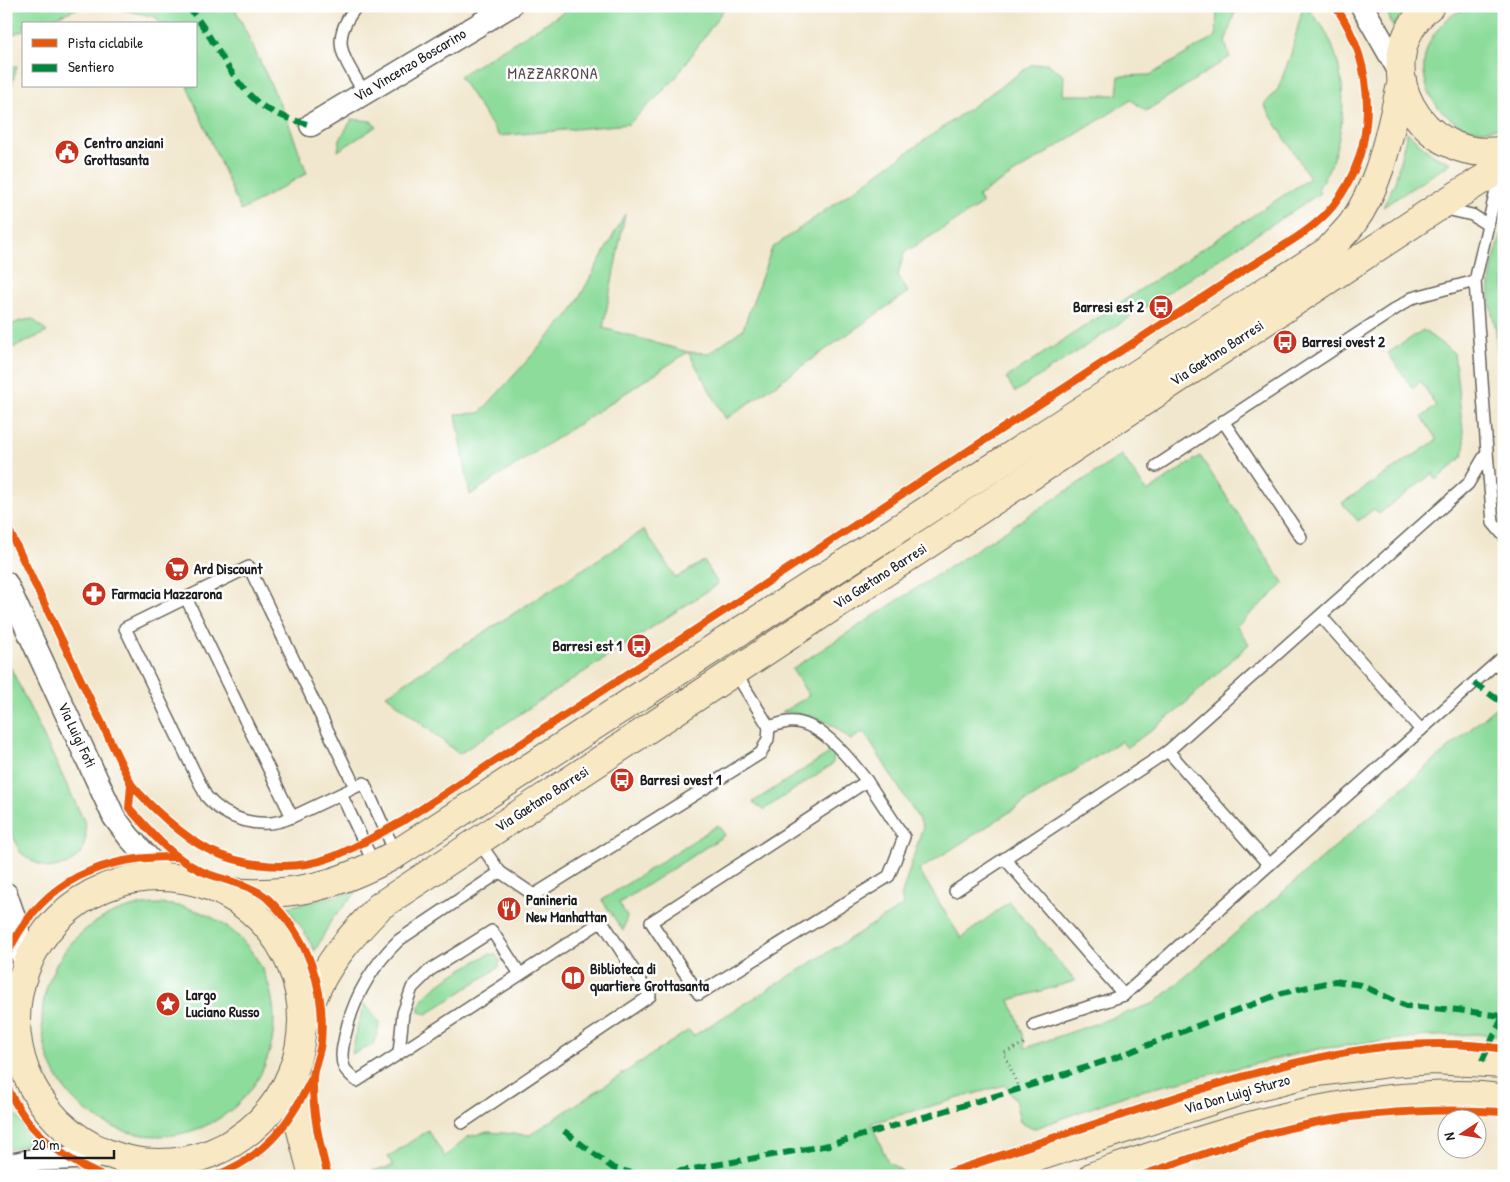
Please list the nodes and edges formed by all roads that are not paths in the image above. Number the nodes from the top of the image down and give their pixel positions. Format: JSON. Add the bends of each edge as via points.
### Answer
{"nodes":[{"id":1,"x":357,"y":6,"type":"edge"},
{"id":2,"x":510,"y":6,"type":"edge"},
{"id":3,"x":1362,"y":6,"type":"edge"},
{"id":4,"x":1430,"y":6,"type":"edge"},
{"id":5,"x":1402,"y":77,"type":"junction"},
{"id":6,"x":364,"y":94,"type":"junction"},
{"id":7,"x":311,"y":125,"type":"dead end"},
{"id":8,"x":1498,"y":160,"type":"edge"},
{"id":9,"x":1438,"y":207,"type":"junction"},
{"id":10,"x":1488,"y":225,"type":"junction"},
{"id":11,"x":1475,"y":281,"type":"junction"},
{"id":12,"x":1223,"y":421,"type":"junction"},
{"id":13,"x":1487,"y":452,"type":"junction"},
{"id":14,"x":1156,"y":466,"type":"dead end"},
{"id":15,"x":1504,"y":536,"type":"edge"},
{"id":16,"x":1301,"y":537,"type":"dead end"},
{"id":17,"x":6,"y":583,"type":"edge"},
{"id":18,"x":186,"y":598,"type":"junction"},
{"id":19,"x":1321,"y":616,"type":"junction"},
{"id":20,"x":1504,"y":656,"type":"edge"},
{"id":21,"x":735,"y":672,"type":"junction"},
{"id":22,"x":769,"y":727,"type":"junction"},
{"id":23,"x":1421,"y":730,"type":"junction"},
{"id":24,"x":1168,"y":751,"type":"junction"},
{"id":25,"x":867,"y":781,"type":"junction"},
{"id":26,"x":355,"y":787,"type":"junction"},
{"id":27,"x":341,"y":794,"type":"junction"},
{"id":28,"x":292,"y":817,"type":"junction"},
{"id":29,"x":478,"y":841,"type":"junction"},
{"id":30,"x":1005,"y":859,"type":"junction"},
{"id":31,"x":386,"y":860,"type":"junction"},
{"id":32,"x":1269,"y":865,"type":"junction"},
{"id":33,"x":500,"y":872,"type":"junction"},
{"id":34,"x":165,"y":876,"type":"junction"},
{"id":35,"x":955,"y":891,"type":"dead end"},
{"id":36,"x":225,"y":892,"type":"junction"},
{"id":37,"x":6,"y":894,"type":"edge"},
{"id":38,"x":520,"y":974,"type":"junction"},
{"id":39,"x":21,"y":980,"type":"junction"},
{"id":40,"x":1124,"y":994,"type":"junction"},
{"id":41,"x":6,"y":1023,"type":"edge"},
{"id":42,"x":1034,"y":1025,"type":"road end"},
{"id":43,"x":302,"y":1026,"type":"junction"},
{"id":44,"x":399,"y":1053,"type":"junction"},
{"id":45,"x":1504,"y":1064,"type":"edge"},
{"id":46,"x":293,"y":1069,"type":"junction"},
{"id":47,"x":1504,"y":1099,"type":"edge"},
{"id":48,"x":462,"y":1123,"type":"dead end"},
{"id":49,"x":114,"y":1156,"type":"junction"},
{"id":50,"x":6,"y":1166,"type":"edge"},
{"id":51,"x":151,"y":1167,"type":"edge"},
{"id":52,"x":34,"y":1168,"type":"edge"},
{"id":53,"x":185,"y":1176,"type":"edge"},
{"id":54,"x":313,"y":1176,"type":"edge"},
{"id":55,"x":979,"y":1176,"type":"edge"},
{"id":56,"x":1093,"y":1176,"type":"edge"}],
"edges":[{"from":1,"to":6,"type":"lane","via":[[345,20],[340,34],[342,52]]},
{"from":2,"to":6,"type":"street","name":"Via Vincenzo Boscarino"},
{"from":3,"to":5,"type":"street"},
{"from":4,"to":5,"type":"street","name":"Via Gaetano Barresi","via":[[1414,24],[1407,40],[1402,56]]},
{"from":5,"to":8,"type":"street","via":[[1415,115],[1427,130],[1459,149]]},
{"from":5,"to":31,"type":"street","name":"Via Gaetano Barresi","via":[[1386,149],[1373,185],[1352,224],[1329,250]]},
{"from":6,"to":7,"type":"street","name":"Via Vincenzo Boscarino"},
{"from":8,"to":9,"type":"street","name":"Via Gaetano Barresi"},
{"from":8,"to":10,"type":"lane"},
{"from":9,"to":10,"type":"lane","via":[[1472,215]]},
{"from":9,"to":21,"type":"street","name":"Via Gaetano Barresi"},
{"from":10,"to":11,"type":"lane"},
{"from":11,"to":12,"type":"lane","via":[[1412,298]]},
{"from":11,"to":13,"type":"lane"},
{"from":12,"to":14,"type":"lane"},
{"from":12,"to":16,"type":"lane"},
{"from":13,"to":15,"type":"lane","via":[[1493,523]]},
{"from":13,"to":19,"type":"lane","via":[[1468,484]]},
{"from":17,"to":34,"type":"street","name":"Via Luigi Foti","via":[[114,817]]},
{"from":18,"to":26,"type":"lane","via":[[249,567]]},
{"from":18,"to":28,"type":"lane"},
{"from":18,"to":28,"type":"lane","via":[[125,628],[206,796],[215,807],[229,815],[265,824],[280,823]]},
{"from":19,"to":23,"type":"lane"},
{"from":19,"to":24,"type":"lane"},
{"from":20,"to":23,"type":"lane"},
{"from":21,"to":22,"type":"lane"},
{"from":21,"to":29,"type":"street","name":"Via Gaetano Barresi"},
{"from":22,"to":25,"type":"lane","via":[[790,722],[810,727],[839,746]]},
{"from":22,"to":33,"type":"lane","via":[[768,739],[761,753],[534,895]]},
{"from":23,"to":32,"type":"lane"},
{"from":24,"to":30,"type":"lane"},
{"from":24,"to":32,"type":"lane"},
{"from":25,"to":25,"type":"lane","via":[[651,922],[699,994],[888,876],[904,837]]},
{"from":26,"to":27,"type":"lane"},
{"from":26,"to":31,"type":"lane","via":[[364,783]]},
{"from":27,"to":28,"type":"lane"},
{"from":27,"to":31,"type":"lane"},
{"from":29,"to":33,"type":"lane"},
{"from":29,"to":43,"type":"street","name":"Via Gaetano Barresi","via":[[380,906],[350,937],[318,985]]},
{"from":30,"to":35,"type":"lane"},
{"from":30,"to":40,"type":"lane"},
{"from":31,"to":36,"type":"street","name":"Via Gaetano Barresi","via":[[319,888],[264,895]]},
{"from":32,"to":40,"type":"lane"},
{"from":33,"to":44,"type":"lane","via":[[399,940],[384,954],[365,982],[350,1014],[342,1054],[344,1068],[357,1081]]},
{"from":34,"to":36,"type":"street","via":[[196,881]]},
{"from":34,"to":39,"type":"street","via":[[135,878],[107,885],[81,899],[57,918],[43,935]]},
{"from":36,"to":43,"type":"street","via":[[252,910],[290,962],[299,993]]},
{"from":37,"to":39,"type":"street","via":[[17,926]]},
{"from":38,"to":44,"type":"lane"},
{"from":38,"to":44,"type":"lane","via":[[492,931],[430,970],[412,988],[403,1013]]},
{"from":38,"to":48,"type":"lane","via":[[602,921],[650,996]]},
{"from":39,"to":41,"type":"street"},
{"from":39,"to":49,"type":"street","via":[[15,1022],[19,1051],[28,1079],[43,1105],[63,1127],[87,1144]]},
{"from":40,"to":42,"type":"lane"},
{"from":43,"to":46,"type":"street"},
{"from":45,"to":55,"type":"street","name":"Via Don Luigi Sturzo","via":[[1434,1060],[1310,1073],[1246,1089]]},
{"from":46,"to":51,"type":"street","via":[[269,1111],[240,1138],[215,1152]]},
{"from":46,"to":54,"type":"street","via":[[296,1110]]},
{"from":47,"to":56,"type":"street","via":[[1445,1094],[1353,1102],[1315,1109],[1218,1133]]},
{"from":49,"to":51,"type":"street"},
{"from":49,"to":52,"type":"street"},
{"from":50,"to":52,"type":"street"},
{"from":51,"to":53,"type":"street"}]}
